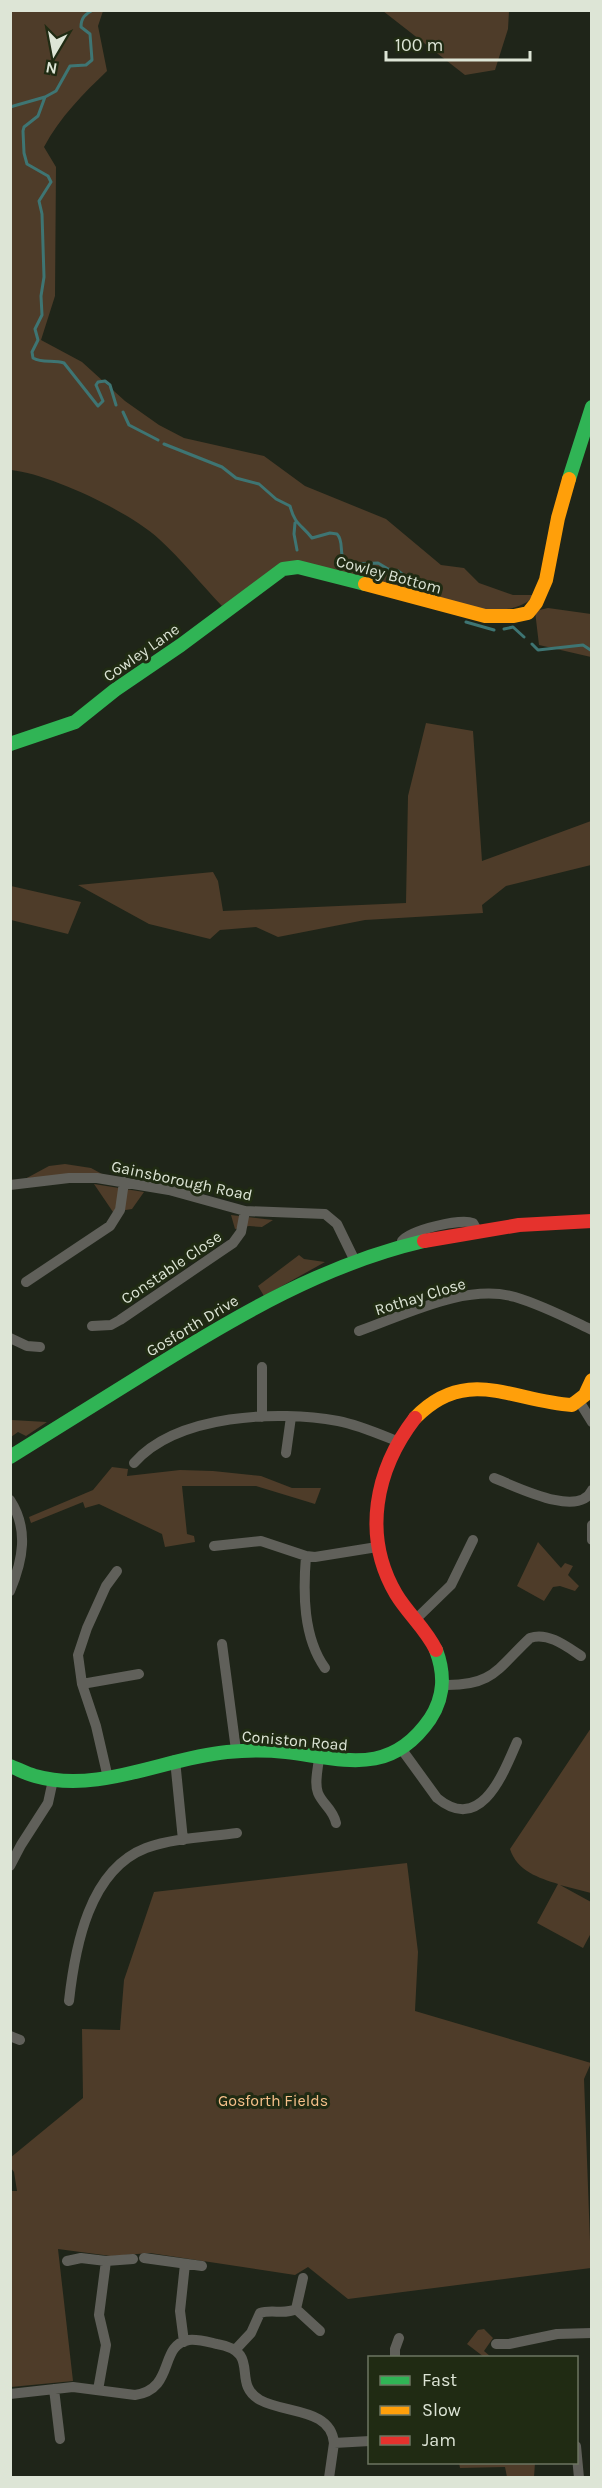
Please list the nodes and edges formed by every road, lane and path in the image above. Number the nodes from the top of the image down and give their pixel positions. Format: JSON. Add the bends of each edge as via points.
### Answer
{"nodes":[{"id":1,"x":591,"y":407,"type":"edge"},
{"id":2,"x":283,"y":569,"type":"joint"},
{"id":3,"x":10,"y":744,"type":"edge"},
{"id":4,"x":124,"y":1182,"type":"junction"},
{"id":5,"x":10,"y":1185,"type":"edge"},
{"id":6,"x":245,"y":1210,"type":"junction"},
{"id":7,"x":591,"y":1221,"type":"edge"},
{"id":8,"x":355,"y":1262,"type":"junction"},
{"id":9,"x":26,"y":1282,"type":"dead end"},
{"id":10,"x":93,"y":1326,"type":"dead end"},
{"id":11,"x":591,"y":1330,"type":"edge"},
{"id":12,"x":359,"y":1331,"type":"dead end"},
{"id":13,"x":10,"y":1338,"type":"edge"},
{"id":14,"x":40,"y":1347,"type":"dead end"},
{"id":15,"x":262,"y":1367,"type":"dead end"},
{"id":16,"x":591,"y":1380,"type":"edge"},
{"id":17,"x":579,"y":1401,"type":"junction"},
{"id":18,"x":262,"y":1417,"type":"junction"},
{"id":19,"x":291,"y":1417,"type":"junction"},
{"id":20,"x":591,"y":1422,"type":"edge"},
{"id":21,"x":399,"y":1442,"type":"junction"},
{"id":22,"x":286,"y":1453,"type":"dead end"},
{"id":23,"x":10,"y":1457,"type":"edge"},
{"id":24,"x":134,"y":1462,"type":"dead end"},
{"id":25,"x":494,"y":1478,"type":"dead end"},
{"id":26,"x":590,"y":1498,"type":"edge"},
{"id":27,"x":10,"y":1500,"type":"edge"},
{"id":28,"x":591,"y":1525,"type":"edge"},
{"id":29,"x":473,"y":1540,"type":"dead end"},
{"id":30,"x":591,"y":1540,"type":"edge"},
{"id":31,"x":214,"y":1546,"type":"dead end"},
{"id":32,"x":377,"y":1547,"type":"junction"},
{"id":33,"x":306,"y":1556,"type":"junction"},
{"id":34,"x":117,"y":1571,"type":"dead end"},
{"id":35,"x":10,"y":1591,"type":"edge"},
{"id":36,"x":415,"y":1620,"type":"junction"},
{"id":37,"x":222,"y":1644,"type":"dead end"},
{"id":38,"x":581,"y":1656,"type":"dead end"},
{"id":39,"x":326,"y":1668,"type":"dead end"},
{"id":40,"x":140,"y":1674,"type":"dead end"},
{"id":41,"x":82,"y":1684,"type":"junction"},
{"id":42,"x":444,"y":1685,"type":"junction"},
{"id":43,"x":517,"y":1742,"type":"dead end"},
{"id":44,"x":400,"y":1747,"type":"junction"},
{"id":45,"x":236,"y":1750,"type":"junction"},
{"id":46,"x":319,"y":1758,"type":"junction"},
{"id":47,"x":175,"y":1760,"type":"junction"},
{"id":48,"x":10,"y":1766,"type":"edge"},
{"id":49,"x":108,"y":1778,"type":"junction"},
{"id":50,"x":53,"y":1780,"type":"junction"},
{"id":51,"x":336,"y":1823,"type":"dead end"},
{"id":52,"x":237,"y":1833,"type":"dead end"},
{"id":53,"x":183,"y":1840,"type":"junction"},
{"id":54,"x":10,"y":1866,"type":"edge"},
{"id":55,"x":69,"y":2001,"type":"dead end"},
{"id":56,"x":67,"y":2261,"type":"dead end"},
{"id":57,"x":106,"y":2261,"type":"junction"},
{"id":58,"x":185,"y":2264,"type":"junction"},
{"id":59,"x":202,"y":2266,"type":"dead end"},
{"id":60,"x":303,"y":2278,"type":"dead end"},
{"id":61,"x":296,"y":2309,"type":"junction"},
{"id":62,"x":320,"y":2331,"type":"dead end"},
{"id":63,"x":591,"y":2333,"type":"edge"},
{"id":64,"x":399,"y":2338,"type":"dead end"},
{"id":65,"x":184,"y":2342,"type":"junction"},
{"id":66,"x":496,"y":2344,"type":"dead end"},
{"id":67,"x":236,"y":2349,"type":"junction"},
{"id":68,"x":395,"y":2356,"type":"edge"},
{"id":69,"x":54,"y":2389,"type":"junction"},
{"id":70,"x":98,"y":2390,"type":"junction"},
{"id":71,"x":10,"y":2394,"type":"edge"},
{"id":72,"x":60,"y":2439,"type":"dead end"},
{"id":73,"x":368,"y":2441,"type":"edge"},
{"id":74,"x":334,"y":2443,"type":"junction"},
{"id":75,"x":329,"y":2478,"type":"edge"}],
"edges":[{"from":1,"to":2,"type":"street","name":"Cowley Bottom","via":[[558,519],[542,596],[528,613],[487,616],[298,567]]},
{"from":2,"to":3,"type":"street","name":"Cowley Lane","via":[[75,722]]},
{"from":4,"to":5,"type":"street","name":"Gainsborough Road","via":[[69,1178]]},
{"from":4,"to":6,"type":"street","name":"Gainsborough Road"},
{"from":4,"to":9,"type":"street","via":[[120,1210],[110,1226]]},
{"from":6,"to":8,"type":"street","name":"Gainsborough Road","via":[[325,1214],[337,1224]]},
{"from":6,"to":10,"type":"street","name":"Constable Close","via":[[241,1232],[233,1243],[120,1320]]},
{"from":7,"to":8,"type":"street","name":"Gosforth Drive","via":[[477,1230]]},
{"from":8,"to":23,"type":"street","name":"Gosforth Drive","via":[[255,1307]]},
{"from":11,"to":12,"type":"street","name":"Rothay Close","via":[[514,1297],[476,1294]]},
{"from":13,"to":14,"type":"street"},
{"from":15,"to":18,"type":"street"},
{"from":16,"to":17,"type":"street"},
{"from":17,"to":20,"type":"street"},
{"from":17,"to":21,"type":"street","name":"Coniston Road","via":[[561,1405],[485,1388],[455,1391],[420,1412]]},
{"from":18,"to":19,"type":"street"},
{"from":18,"to":24,"type":"street","via":[[186,1430],[147,1449]]},
{"from":19,"to":21,"type":"street","via":[[340,1422]]},
{"from":19,"to":22,"type":"street"},
{"from":21,"to":32,"type":"street","name":"Coniston Road","via":[[375,1506]]},
{"from":25,"to":26,"type":"street","via":[[562,1501],[581,1502]]},
{"from":27,"to":35,"type":"street","via":[[23,1536],[22,1556]]},
{"from":28,"to":30,"type":"street"},
{"from":29,"to":36,"type":"street","via":[[451,1585]]},
{"from":31,"to":33,"type":"street","via":[[261,1541]]},
{"from":32,"to":33,"type":"street","via":[[325,1557]]},
{"from":32,"to":36,"type":"street","name":"Coniston Road","via":[[393,1589]]},
{"from":33,"to":39,"type":"street","via":[[309,1629],[313,1646]]},
{"from":34,"to":41,"type":"street","via":[[106,1586],[82,1642],[78,1655]]},
{"from":36,"to":42,"type":"street","name":"Coniston Road","via":[[437,1650]]},
{"from":37,"to":45,"type":"street"},
{"from":38,"to":42,"type":"street","via":[[558,1642],[537,1636],[484,1680],[469,1685]]},
{"from":40,"to":41,"type":"street"},
{"from":41,"to":49,"type":"street"},
{"from":42,"to":44,"type":"street","name":"Coniston Road","via":[[431,1719]]},
{"from":43,"to":44,"type":"street","via":[[490,1796],[477,1805],[459,1808],[437,1798]]},
{"from":44,"to":46,"type":"street","name":"Coniston Road","via":[[367,1761]]},
{"from":45,"to":46,"type":"street","name":"Coniston Road"},
{"from":45,"to":47,"type":"street","name":"Coniston Road"},
{"from":46,"to":51,"type":"street","via":[[317,1790],[332,1810]]},
{"from":47,"to":49,"type":"street","name":"Coniston Road"},
{"from":47,"to":53,"type":"street"},
{"from":48,"to":50,"type":"street","name":"Coniston Road"},
{"from":49,"to":50,"type":"street","name":"Coniston Road"},
{"from":50,"to":54,"type":"street","via":[[48,1803]]},
{"from":52,"to":53,"type":"street"},
{"from":53,"to":55,"type":"street","via":[[135,1853],[107,1877],[95,1895],[86,1923]]},
{"from":56,"to":57,"type":"street"},
{"from":57,"to":58,"type":"street","via":[[139,2259]]},
{"from":57,"to":70,"type":"street","via":[[99,2315],[106,2346]]},
{"from":58,"to":59,"type":"street"},
{"from":58,"to":65,"type":"street","via":[[180,2312]]},
{"from":60,"to":61,"type":"street"},
{"from":61,"to":62,"type":"street"},
{"from":61,"to":67,"type":"street","via":[[260,2313],[251,2333]]},
{"from":63,"to":66,"type":"street"},
{"from":64,"to":68,"type":"street"},
{"from":65,"to":67,"type":"street","via":[[197,2340]]},
{"from":65,"to":70,"type":"street","via":[[172,2353],[160,2382],[151,2392],[135,2395]]},
{"from":67,"to":74,"type":"street","via":[[242,2356],[246,2383],[254,2395],[324,2421]]},
{"from":69,"to":70,"type":"street"},
{"from":69,"to":71,"type":"street"},
{"from":69,"to":72,"type":"street"},
{"from":73,"to":74,"type":"street"},
{"from":74,"to":75,"type":"street"}]}
